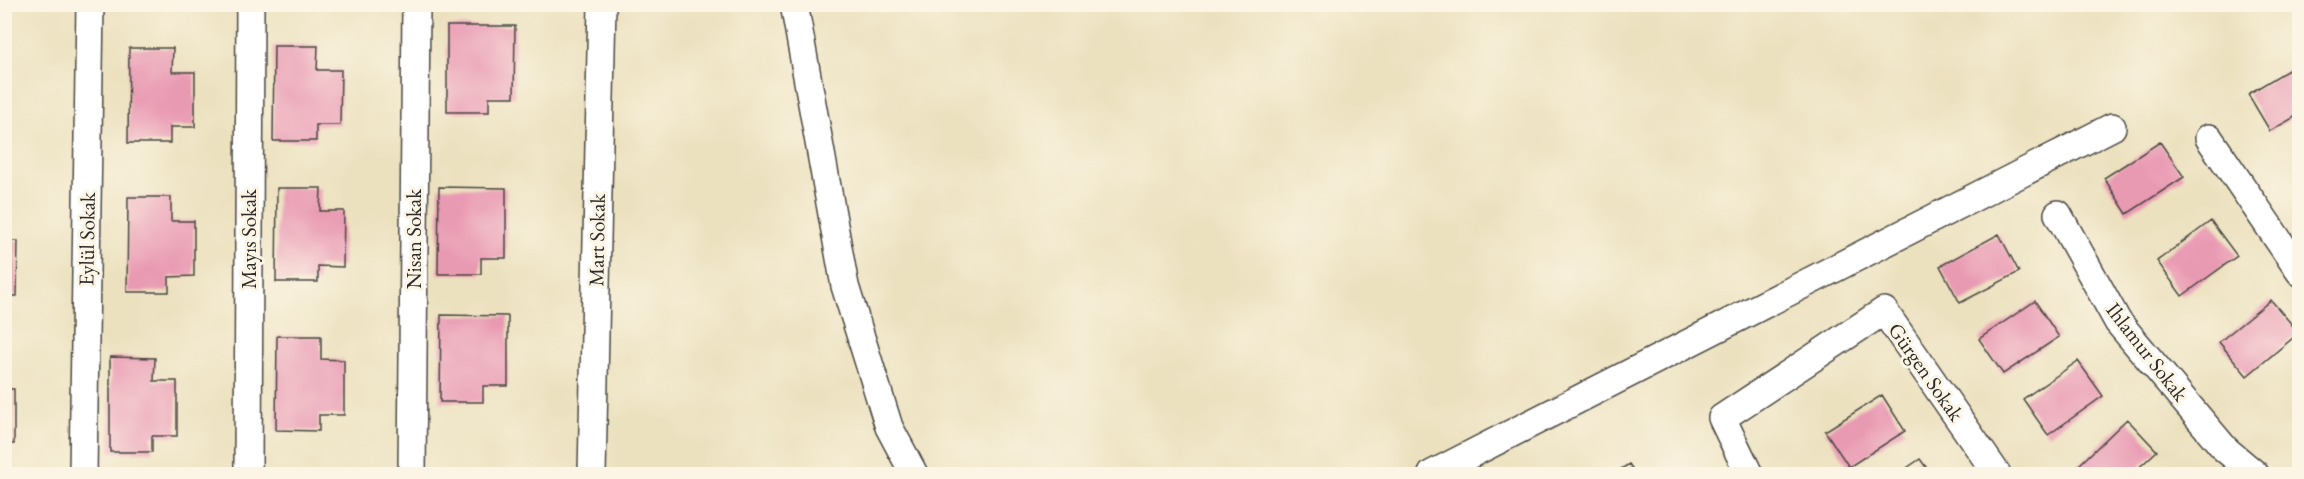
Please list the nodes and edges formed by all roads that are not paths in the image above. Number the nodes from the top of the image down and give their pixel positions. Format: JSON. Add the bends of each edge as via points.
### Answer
{"nodes":[{"id":1,"x":90,"y":4,"type":"edge"},
{"id":2,"x":250,"y":4,"type":"edge"},
{"id":3,"x":416,"y":4,"type":"edge"},
{"id":4,"x":602,"y":4,"type":"edge"},
{"id":5,"x":794,"y":4,"type":"edge"},
{"id":6,"x":2112,"y":127,"type":"dead end"},
{"id":7,"x":2209,"y":138,"type":"dead end"},
{"id":8,"x":2058,"y":214,"type":"dead end"},
{"id":9,"x":2300,"y":272,"type":"edge"},
{"id":10,"x":83,"y":474,"type":"edge"},
{"id":11,"x":248,"y":474,"type":"edge"},
{"id":12,"x":412,"y":474,"type":"edge"},
{"id":13,"x":592,"y":474,"type":"edge"},
{"id":14,"x":914,"y":474,"type":"edge"},
{"id":15,"x":1432,"y":474,"type":"edge"},
{"id":16,"x":1749,"y":474,"type":"edge"},
{"id":17,"x":1997,"y":474,"type":"edge"},
{"id":18,"x":2255,"y":474,"type":"edge"}],
"edges":[{"from":1,"to":10,"type":"street","name":"Eylül Sokak"},
{"from":2,"to":11,"type":"street","name":"Mayıs Sokak"},
{"from":3,"to":12,"type":"street","name":"Nisan Sokak"},
{"from":4,"to":13,"type":"street","name":"Mart Sokak"},
{"from":5,"to":14,"type":"street","via":[[845,286],[889,427]]},
{"from":6,"to":15,"type":"street"},
{"from":7,"to":9,"type":"street"},
{"from":8,"to":18,"type":"street","name":"Ihlamur Sokak","via":[[2118,322],[2224,449]]},
{"from":16,"to":17,"type":"street","name":"Gürgen Sokak","via":[[1722,418],[1884,311]]}]}
